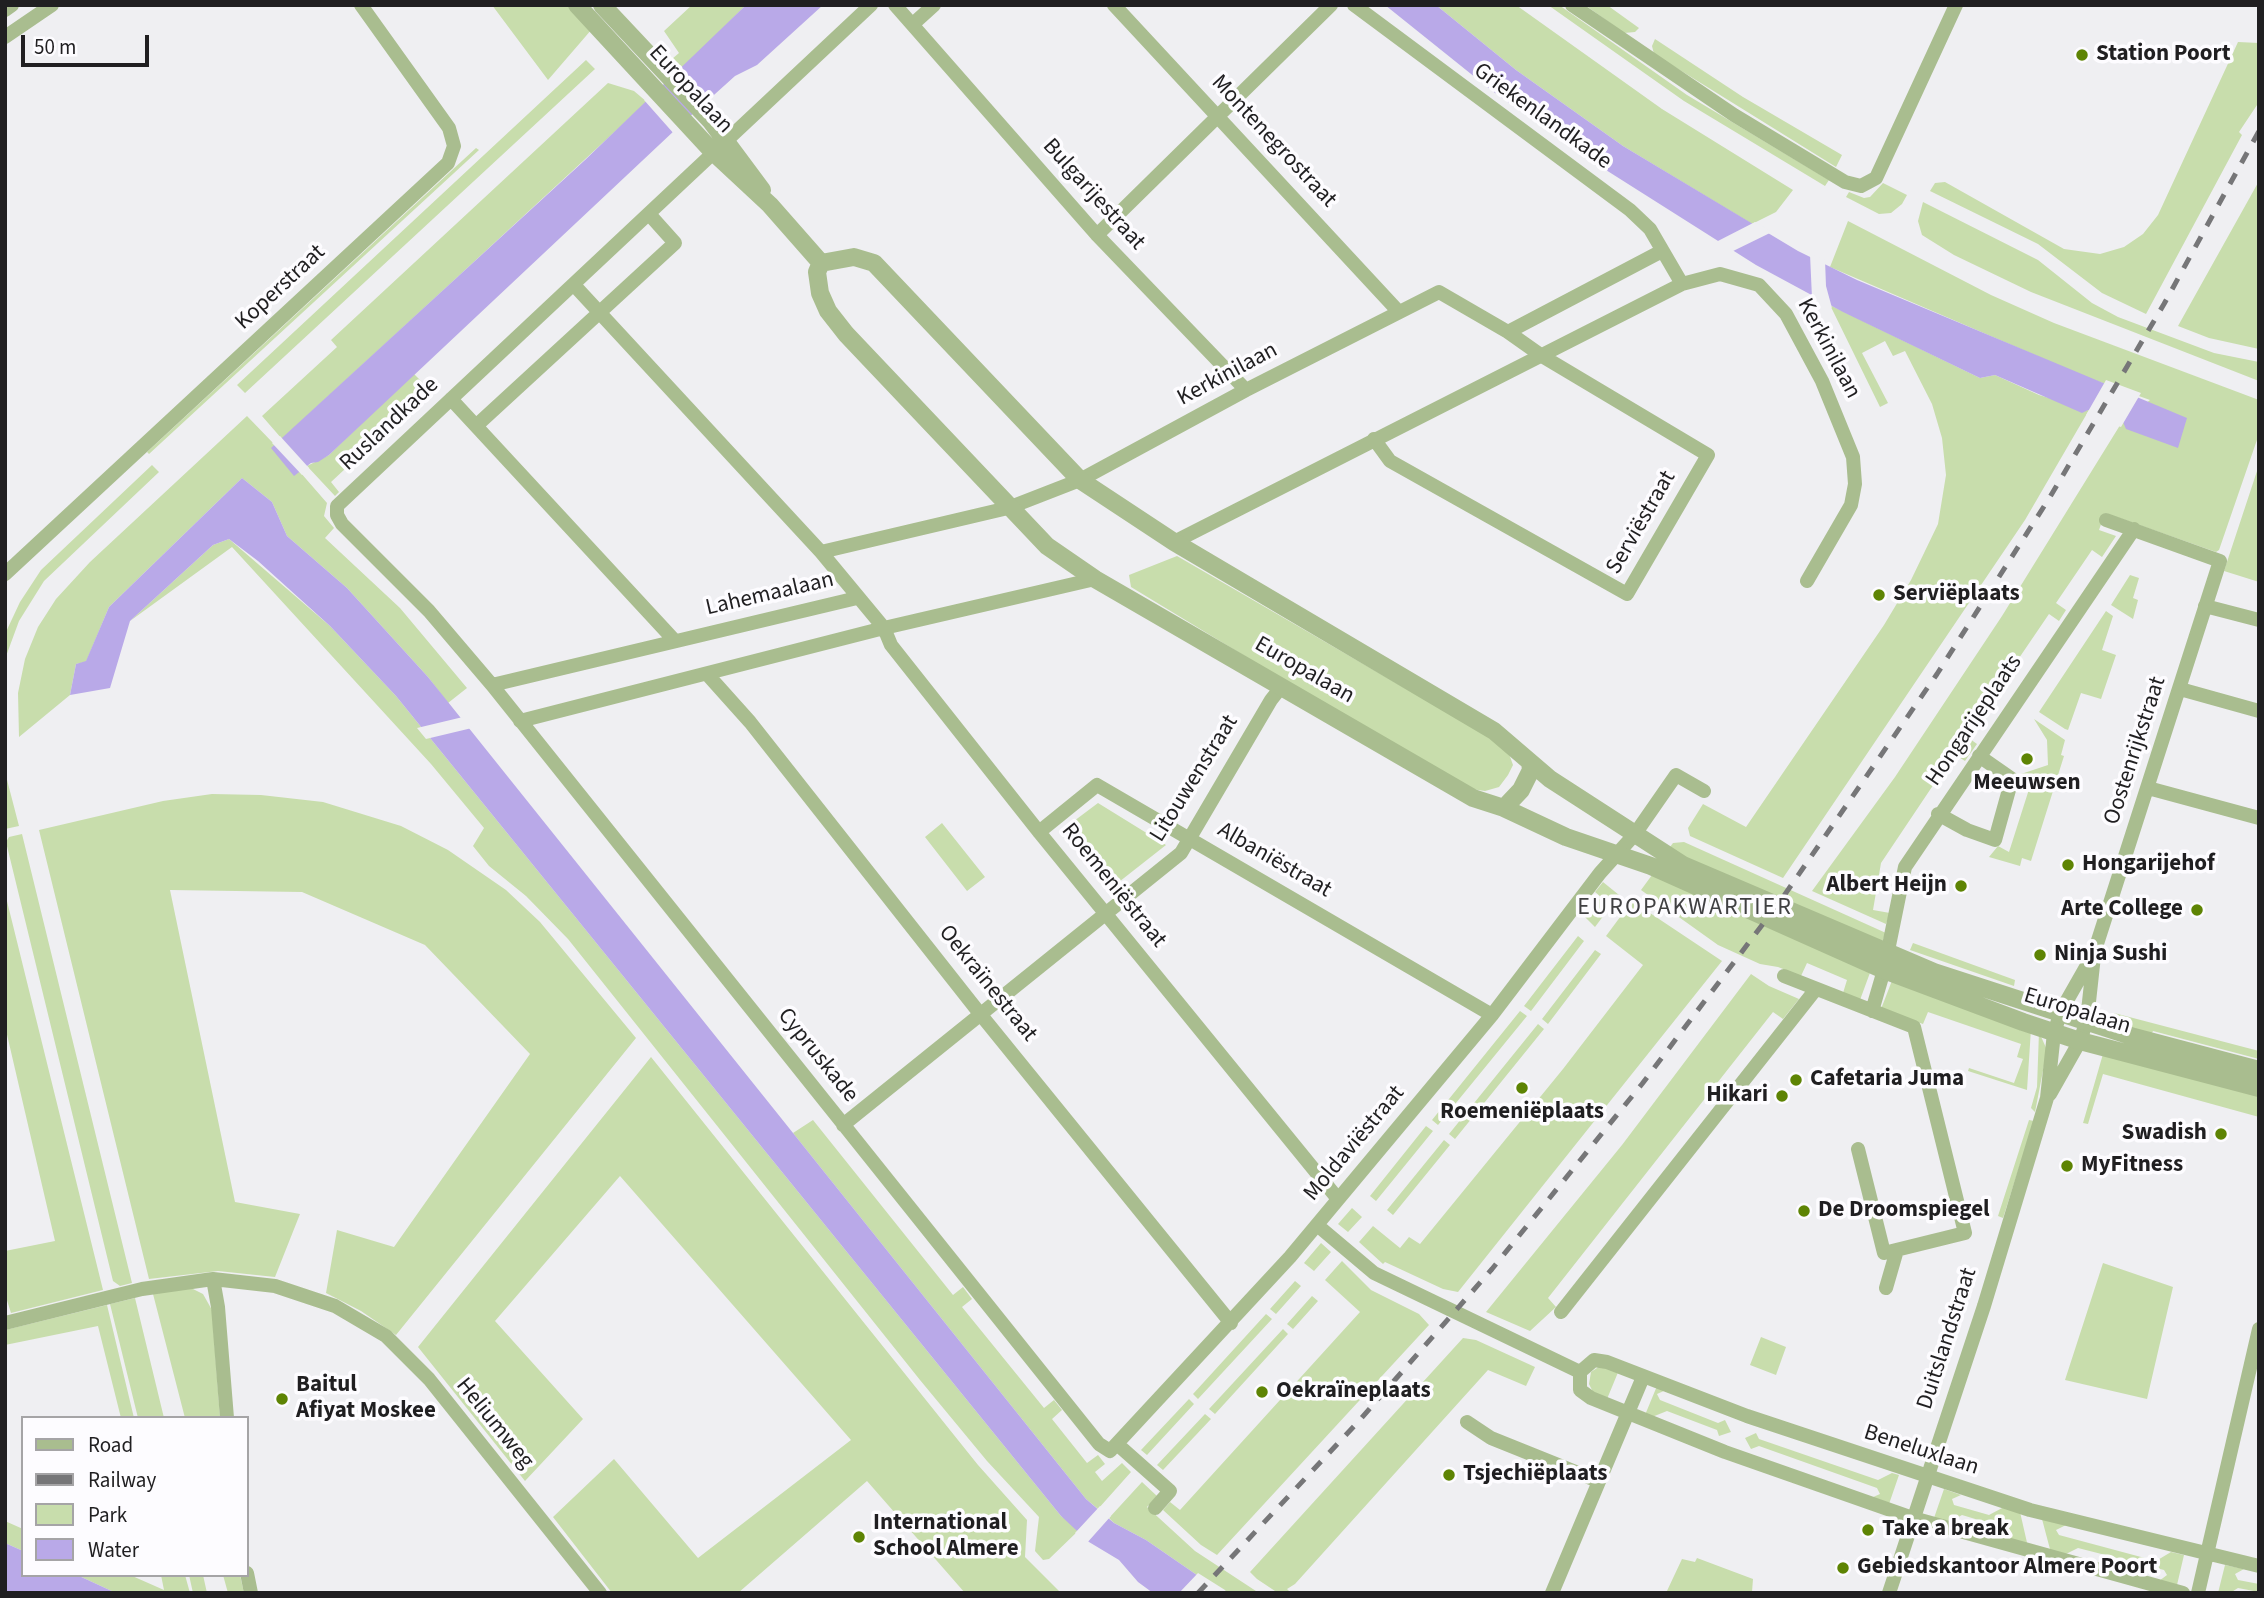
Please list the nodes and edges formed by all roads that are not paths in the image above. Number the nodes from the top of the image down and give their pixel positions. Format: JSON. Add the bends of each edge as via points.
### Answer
{"nodes":[{"id":1,"x":12,"y":5,"type":"edge"},
{"id":2,"x":52,"y":5,"type":"edge"},
{"id":3,"x":361,"y":5,"type":"edge"},
{"id":4,"x":578,"y":5,"type":"edge"},
{"id":5,"x":602,"y":5,"type":"edge"},
{"id":6,"x":871,"y":5,"type":"edge"},
{"id":7,"x":895,"y":5,"type":"edge"},
{"id":8,"x":933,"y":5,"type":"edge"},
{"id":9,"x":1114,"y":5,"type":"edge"},
{"id":10,"x":1331,"y":5,"type":"edge"},
{"id":11,"x":1354,"y":5,"type":"edge"},
{"id":12,"x":1572,"y":5,"type":"edge"},
{"id":13,"x":1956,"y":5,"type":"edge"},
{"id":14,"x":5,"y":10,"type":"edge"},
{"id":15,"x":913,"y":24,"type":"junction"},
{"id":16,"x":5,"y":37,"type":"edge"},
{"id":17,"x":1218,"y":116,"type":"junction"},
{"id":18,"x":719,"y":146,"type":"junction"},
{"id":19,"x":649,"y":214,"type":"junction"},
{"id":20,"x":1097,"y":235,"type":"junction"},
{"id":21,"x":1662,"y":251,"type":"junction"},
{"id":22,"x":821,"y":263,"type":"junction"},
{"id":23,"x":1682,"y":284,"type":"junction"},
{"id":24,"x":574,"y":285,"type":"junction"},
{"id":25,"x":1398,"y":310,"type":"junction"},
{"id":26,"x":599,"y":312,"type":"junction"},
{"id":27,"x":1508,"y":331,"type":"junction"},
{"id":28,"x":1542,"y":356,"type":"junction"},
{"id":29,"x":1246,"y":390,"type":"junction"},
{"id":30,"x":451,"y":398,"type":"junction"},
{"id":31,"x":477,"y":425,"type":"junction"},
{"id":32,"x":1374,"y":439,"type":"junction"},
{"id":33,"x":1080,"y":480,"type":"junction"},
{"id":34,"x":1008,"y":508,"type":"junction"},
{"id":35,"x":2106,"y":520,"type":"dead end"},
{"id":36,"x":2134,"y":529,"type":"junction"},
{"id":37,"x":1174,"y":542,"type":"junction"},
{"id":38,"x":821,"y":552,"type":"junction"},
{"id":39,"x":5,"y":574,"type":"edge"},
{"id":40,"x":1095,"y":579,"type":"junction"},
{"id":41,"x":1807,"y":582,"type":"dead end"},
{"id":42,"x":857,"y":598,"type":"junction"},
{"id":43,"x":2206,"y":606,"type":"junction"},
{"id":44,"x":2259,"y":621,"type":"edge"},
{"id":45,"x":884,"y":628,"type":"junction"},
{"id":46,"x":675,"y":641,"type":"junction"},
{"id":47,"x":707,"y":674,"type":"junction"},
{"id":48,"x":492,"y":685,"type":"junction"},
{"id":49,"x":1282,"y":686,"type":"junction"},
{"id":50,"x":2180,"y":689,"type":"junction"},
{"id":51,"x":2259,"y":711,"type":"edge"},
{"id":52,"x":520,"y":721,"type":"junction"},
{"id":53,"x":1979,"y":756,"type":"junction"},
{"id":54,"x":1530,"y":762,"type":"junction"},
{"id":55,"x":2148,"y":788,"type":"junction"},
{"id":56,"x":1703,"y":791,"type":"dead end"},
{"id":57,"x":1504,"y":808,"type":"junction"},
{"id":58,"x":1938,"y":814,"type":"junction"},
{"id":59,"x":2259,"y":818,"type":"edge"},
{"id":60,"x":1039,"y":831,"type":"junction"},
{"id":61,"x":1635,"y":834,"type":"junction"},
{"id":62,"x":1190,"y":839,"type":"junction"},
{"id":63,"x":1619,"y":854,"type":"junction"},
{"id":64,"x":1105,"y":914,"type":"junction"},
{"id":65,"x":2094,"y":953,"type":"junction"},
{"id":66,"x":1886,"y":962,"type":"junction"},
{"id":67,"x":1784,"y":976,"type":"dead end"},
{"id":68,"x":1816,"y":989,"type":"junction"},
{"id":69,"x":1872,"y":1011,"type":"junction"},
{"id":70,"x":2061,"y":1012,"type":"junction"},
{"id":71,"x":981,"y":1015,"type":"junction"},
{"id":72,"x":1492,"y":1015,"type":"junction"},
{"id":73,"x":2087,"y":1020,"type":"junction"},
{"id":74,"x":2054,"y":1033,"type":"junction"},
{"id":75,"x":2080,"y":1041,"type":"junction"},
{"id":76,"x":2259,"y":1070,"type":"edge"},
{"id":77,"x":2259,"y":1087,"type":"edge"},
{"id":78,"x":2047,"y":1098,"type":"junction"},
{"id":79,"x":843,"y":1125,"type":"junction"},
{"id":80,"x":1858,"y":1149,"type":"dead end"},
{"id":81,"x":1338,"y":1199,"type":"junction"},
{"id":82,"x":1317,"y":1225,"type":"junction"},
{"id":83,"x":1897,"y":1250,"type":"junction"},
{"id":84,"x":212,"y":1279,"type":"junction"},
{"id":85,"x":1886,"y":1288,"type":"dead end"},
{"id":86,"x":1562,"y":1312,"type":"dead end"},
{"id":87,"x":5,"y":1323,"type":"edge"},
{"id":88,"x":1231,"y":1323,"type":"junction"},
{"id":89,"x":2259,"y":1329,"type":"edge"},
{"id":90,"x":1580,"y":1372,"type":"junction"},
{"id":91,"x":1643,"y":1377,"type":"junction"},
{"id":92,"x":1627,"y":1413,"type":"junction"},
{"id":93,"x":227,"y":1416,"type":"edge"},
{"id":94,"x":1467,"y":1422,"type":"dead end"},
{"id":95,"x":1114,"y":1447,"type":"junction"},
{"id":96,"x":1926,"y":1478,"type":"junction"},
{"id":97,"x":1598,"y":1481,"type":"junction"},
{"id":98,"x":1155,"y":1508,"type":"dead end"},
{"id":99,"x":1913,"y":1518,"type":"junction"},
{"id":100,"x":2207,"y":1554,"type":"junction"},
{"id":101,"x":2259,"y":1566,"type":"edge"},
{"id":102,"x":600,"y":1593,"type":"edge"},
{"id":103,"x":1552,"y":1593,"type":"edge"},
{"id":104,"x":1889,"y":1593,"type":"edge"},
{"id":105,"x":2183,"y":1593,"type":"edge"},
{"id":106,"x":2197,"y":1593,"type":"edge"}],
"edges":[{"from":1,"to":14,"type":"street"},
{"from":2,"to":16,"type":"street"},
{"from":3,"to":39,"type":"street","name":"Koperstraat","via":[[449,128],[454,146],[448,163]]},
{"from":4,"to":18,"type":"street","name":"Europalaan","via":[[695,133]]},
{"from":5,"to":18,"type":"street","name":"Europalaan","via":[[710,120]]},
{"from":6,"to":18,"type":"street","name":"Ruslandkade"},
{"from":7,"to":15,"type":"street","name":"Bulgarijestraat"},
{"from":8,"to":15,"type":"street"},
{"from":9,"to":17,"type":"street","name":"Montenegrostraat"},
{"from":10,"to":17,"type":"street"},
{"from":11,"to":21,"type":"street","name":"Griekenlandkade","via":[[1630,210],[1650,229]]},
{"from":12,"to":13,"type":"street","via":[[1734,115],[1845,182],[1861,186],[1876,178]]},
{"from":15,"to":20,"type":"street","name":"Bulgarijestraat"},
{"from":17,"to":20,"type":"street"},
{"from":17,"to":25,"type":"street","name":"Montenegrostraat"},
{"from":18,"to":19,"type":"street","name":"Ruslandkade"},
{"from":18,"to":22,"type":"street","name":"Europalaan"},
{"from":19,"to":24,"type":"street","name":"Ruslandkade"},
{"from":19,"to":26,"type":"street","via":[[676,243]]},
{"from":20,"to":29,"type":"street","name":"Bulgarijestraat"},
{"from":21,"to":23,"type":"street","name":"Griekenlandkade"},
{"from":21,"to":27,"type":"street"},
{"from":22,"to":33,"type":"street","name":"Europalaan","via":[[854,257],[874,263]]},
{"from":22,"to":34,"type":"street","name":"Europalaan","via":[[817,280],[828,311]]},
{"from":23,"to":28,"type":"street","name":"Kerkinilaan"},
{"from":23,"to":41,"type":"street","name":"Kerkinilaan","via":[[1720,274],[1759,285],[1775,300],[1822,381],[1845,433],[1856,484],[1851,505]]},
{"from":24,"to":26,"type":"street"},
{"from":24,"to":30,"type":"street","name":"Ruslandkade"},
{"from":25,"to":27,"type":"street","name":"Kerkinilaan","via":[[1439,292]]},
{"from":25,"to":29,"type":"street","name":"Kerkinilaan"},
{"from":26,"to":31,"type":"street"},
{"from":26,"to":38,"type":"street"},
{"from":27,"to":28,"type":"street","name":"Kerkinilaan"},
{"from":28,"to":32,"type":"street","name":"Kerkinilaan"},
{"from":28,"to":32,"type":"street","name":"Serviëstraat","via":[[1708,455],[1628,594],[1390,461]]},
{"from":29,"to":33,"type":"street","name":"Kerkinilaan"},
{"from":30,"to":31,"type":"street"},
{"from":30,"to":48,"type":"street","name":"Ruslandkade","via":[[337,506],[337,514]]},
{"from":31,"to":46,"type":"street"},
{"from":32,"to":37,"type":"street","name":"Kerkinilaan"},
{"from":33,"to":34,"type":"street","name":"Kerkinilaan"},
{"from":33,"to":37,"type":"street","name":"Europalaan"},
{"from":34,"to":38,"type":"street","name":"Lahemaalaan"},
{"from":34,"to":40,"type":"street","name":"Europalaan","via":[[1047,547]]},
{"from":35,"to":36,"type":"street"},
{"from":36,"to":43,"type":"street","name":"Oostenrijkstraat","via":[[2220,561]]},
{"from":36,"to":53,"type":"street","name":"Hongarijeplaats"},
{"from":37,"to":54,"type":"street","name":"Europalaan","via":[[1494,732]]},
{"from":38,"to":42,"type":"street","name":"Lahemaalaan"},
{"from":40,"to":45,"type":"street"},
{"from":40,"to":49,"type":"street","name":"Europalaan"},
{"from":42,"to":45,"type":"street","name":"Roemeniëstraat"},
{"from":42,"to":46,"type":"street","name":"Lahemaalaan"},
{"from":43,"to":44,"type":"street"},
{"from":43,"to":50,"type":"street","name":"Oostenrijkstraat"},
{"from":45,"to":47,"type":"street"},
{"from":45,"to":60,"type":"street","name":"Roemeniëstraat","via":[[891,645]]},
{"from":46,"to":48,"type":"street","name":"Lahemaalaan"},
{"from":47,"to":52,"type":"street"},
{"from":47,"to":71,"type":"street","name":"Oekraïnestraat"},
{"from":48,"to":52,"type":"street","name":"Cypruskade"},
{"from":49,"to":57,"type":"street","name":"Europalaan","via":[[1473,798]]},
{"from":49,"to":62,"type":"street","name":"Litouwenstraat"},
{"from":50,"to":51,"type":"street"},
{"from":50,"to":55,"type":"street","name":"Oostenrijkstraat"},
{"from":52,"to":79,"type":"street","name":"Cypruskade"},
{"from":53,"to":58,"type":"street","name":"Hongarijeplaats"},
{"from":53,"to":58,"type":"street","via":[[2012,779],[1995,840]]},
{"from":54,"to":57,"type":"street","via":[[1521,790]]},
{"from":54,"to":61,"type":"street","name":"Europalaan"},
{"from":55,"to":59,"type":"street"},
{"from":55,"to":65,"type":"street","name":"Oostenrijkstraat"},
{"from":56,"to":61,"type":"street","via":[[1676,775]]},
{"from":57,"to":63,"type":"street","name":"Europalaan","via":[[1566,837]]},
{"from":58,"to":66,"type":"street","name":"Hongarijeplaats","via":[[1905,867]]},
{"from":60,"to":62,"type":"street","name":"Albaniëstraat","via":[[1097,785]]},
{"from":60,"to":64,"type":"street","name":"Roemeniëstraat"},
{"from":61,"to":63,"type":"street","name":"Moldaviëstraat"},
{"from":61,"to":66,"type":"street","name":"Europalaan","via":[[1683,865]]},
{"from":62,"to":64,"type":"street","name":"Litouwenstraat","via":[[1181,853]]},
{"from":62,"to":72,"type":"street","name":"Albaniëstraat"},
{"from":63,"to":66,"type":"street","name":"Europalaan"},
{"from":63,"to":72,"type":"street","name":"Moldaviëstraat"},
{"from":64,"to":71,"type":"street","name":"Litouwenstraat"},
{"from":64,"to":81,"type":"street","name":"Roemeniëstraat"},
{"from":65,"to":70,"type":"street","name":"Oostenrijkstraat"},
{"from":65,"to":73,"type":"street","name":"Oostenrijkstraat"},
{"from":66,"to":69,"type":"street"},
{"from":66,"to":70,"type":"street","name":"Europalaan"},
{"from":66,"to":74,"type":"street","name":"Europalaan"},
{"from":67,"to":68,"type":"street"},
{"from":68,"to":69,"type":"street"},
{"from":68,"to":86,"type":"street"},
{"from":69,"to":83,"type":"street","via":[[1914,1027],[1965,1233]]},
{"from":70,"to":73,"type":"street","name":"Europalaan"},
{"from":70,"to":74,"type":"street","name":"Duitslandstraat"},
{"from":71,"to":79,"type":"street","name":"Litouwenstraat"},
{"from":71,"to":88,"type":"street","name":"Oekraïnestraat"},
{"from":72,"to":81,"type":"street","name":"Moldaviëstraat"},
{"from":73,"to":75,"type":"street","name":"Duitslandstraat"},
{"from":73,"to":76,"type":"street","name":"Europalaan"},
{"from":74,"to":75,"type":"street","name":"Europalaan"},
{"from":74,"to":78,"type":"street","name":"Duitslandstraat"},
{"from":75,"to":77,"type":"street","name":"Europalaan"},
{"from":75,"to":78,"type":"street","name":"Duitslandstraat"},
{"from":78,"to":96,"type":"street","name":"Duitslandstraat"},
{"from":79,"to":95,"type":"street","name":"Cypruskade","via":[[1099,1444]]},
{"from":80,"to":83,"type":"street","via":[[1884,1253]]},
{"from":81,"to":82,"type":"street","name":"Moldaviëstraat"},
{"from":82,"to":88,"type":"street","name":"Moldaviëstraat"},
{"from":82,"to":90,"type":"street","via":[[1374,1273]]},
{"from":83,"to":85,"type":"street"},
{"from":84,"to":87,"type":"street","name":"Heliumweg","via":[[132,1291]]},
{"from":84,"to":93,"type":"street"},
{"from":84,"to":102,"type":"street","name":"Heliumweg","via":[[260,1282],[313,1296],[386,1336],[429,1379]]},
{"from":88,"to":95,"type":"street","name":"Moldaviëstraat"},
{"from":89,"to":100,"type":"street"},
{"from":90,"to":91,"type":"street","name":"Beneluxlaan","via":[[1594,1360]]},
{"from":90,"to":92,"type":"street","via":[[1580,1390]]},
{"from":91,"to":92,"type":"street"},
{"from":91,"to":96,"type":"street","name":"Beneluxlaan"},
{"from":92,"to":97,"type":"street"},
{"from":92,"to":99,"type":"street"},
{"from":94,"to":97,"type":"street","via":[[1491,1438]]},
{"from":95,"to":98,"type":"street","via":[[1170,1491]]},
{"from":96,"to":99,"type":"street","name":"Duitslandstraat"},
{"from":96,"to":100,"type":"street","name":"Beneluxlaan","via":[[2030,1510]]},
{"from":97,"to":103,"type":"street"},
{"from":99,"to":104,"type":"street","name":"Duitslandstraat"},
{"from":99,"to":105,"type":"street"},
{"from":100,"to":101,"type":"street","name":"Beneluxlaan"},
{"from":100,"to":106,"type":"street"}]}
